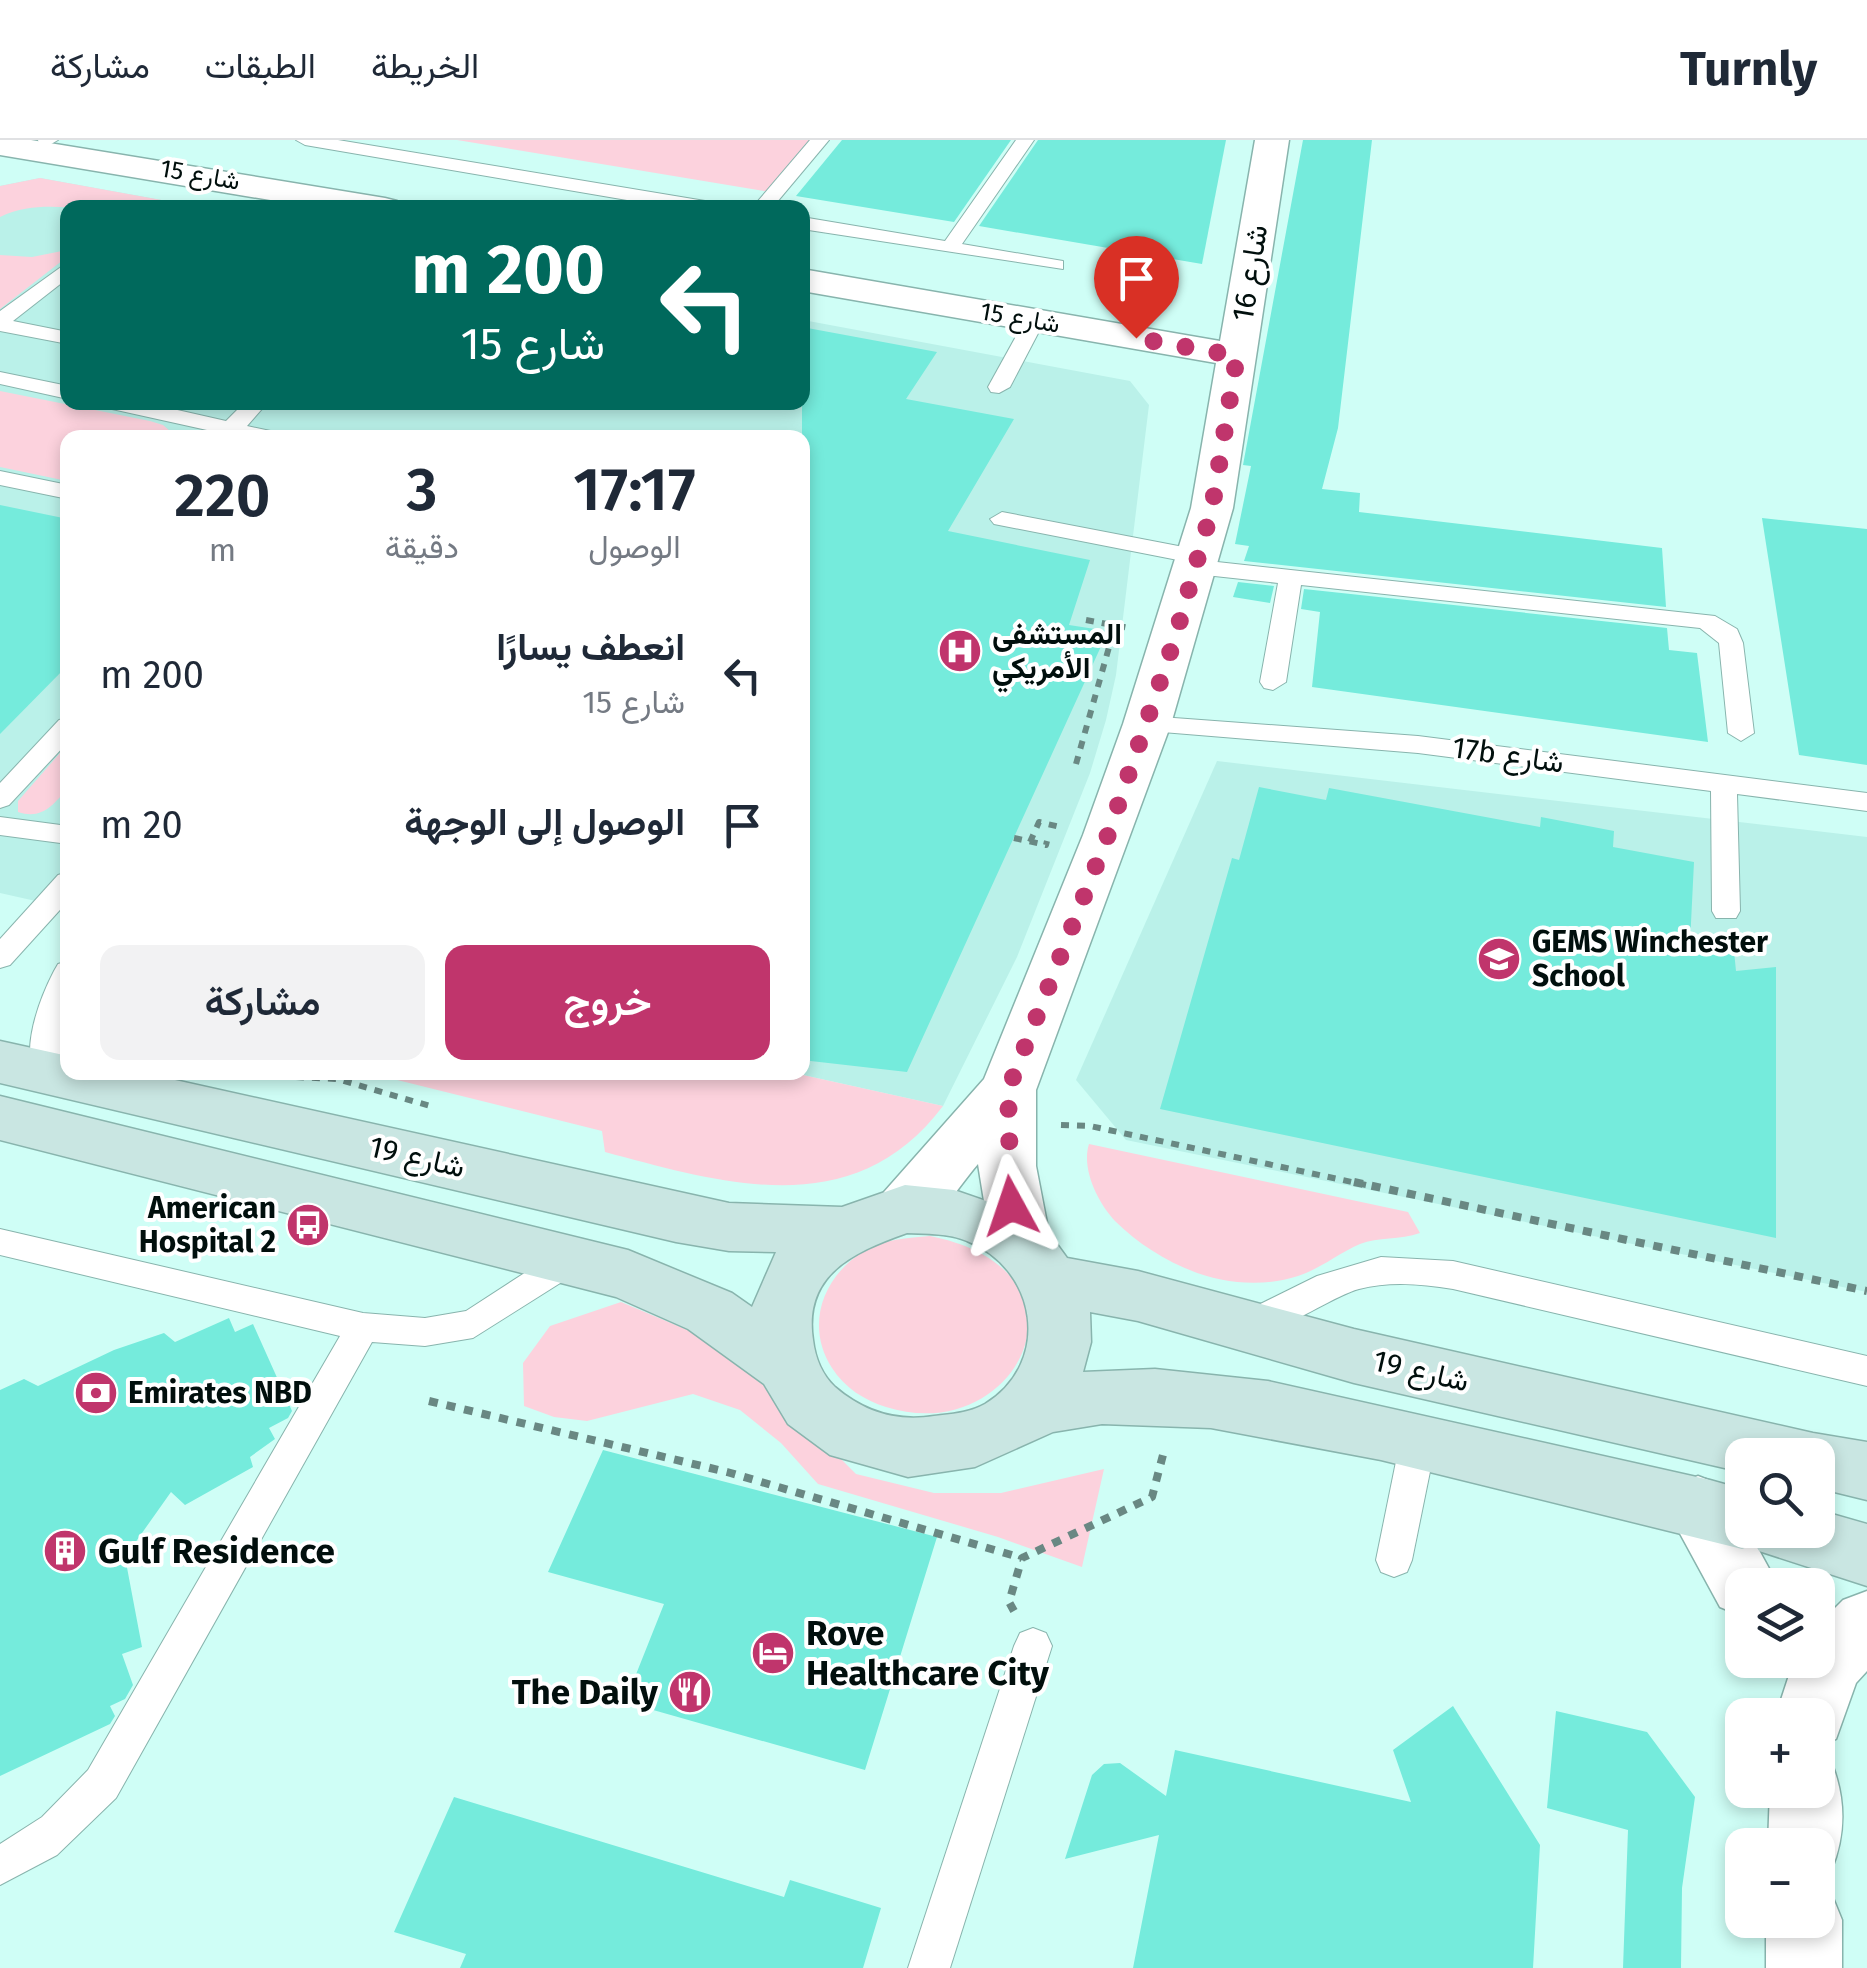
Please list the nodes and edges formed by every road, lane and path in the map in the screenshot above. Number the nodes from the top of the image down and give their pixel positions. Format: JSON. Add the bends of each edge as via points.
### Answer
{"nodes":[{"id":1,"x":306,"y":140,"type":"edge"},
{"id":2,"x":820,"y":140,"type":"edge"},
{"id":3,"x":1025,"y":140,"type":"edge"},
{"id":4,"x":1272,"y":140,"type":"edge"},
{"id":5,"x":23,"y":149,"type":"edge"},
{"id":6,"x":339,"y":200,"type":"edge"},
{"id":7,"x":615,"y":200,"type":"edge"},
{"id":8,"x":767,"y":200,"type":"edge"},
{"id":9,"x":810,"y":224,"type":"edge"},
{"id":10,"x":950,"y":247,"type":"junction"},
{"id":11,"x":1056,"y":265,"type":"dead end"},
{"id":12,"x":60,"y":274,"type":"edge"},
{"id":13,"x":810,"y":281,"type":"edge"},
{"id":14,"x":1035,"y":320,"type":"junction"},
{"id":15,"x":0,"y":323,"type":"edge"},
{"id":16,"x":60,"y":336,"type":"edge"},
{"id":17,"x":1237,"y":356,"type":"junction"},
{"id":18,"x":0,"y":378,"type":"edge"},
{"id":19,"x":999,"y":387,"type":"dead end"},
{"id":20,"x":60,"y":391,"type":"edge"},
{"id":21,"x":141,"y":410,"type":"edge"},
{"id":22,"x":250,"y":410,"type":"edge"},
{"id":23,"x":215,"y":430,"type":"edge"},
{"id":24,"x":229,"y":430,"type":"edge"},
{"id":25,"x":0,"y":478,"type":"edge"},
{"id":26,"x":60,"y":490,"type":"edge"},
{"id":27,"x":1002,"y":519,"type":"dead end"},
{"id":28,"x":1197,"y":562,"type":"junction"},
{"id":29,"x":1291,"y":576,"type":"junction"},
{"id":30,"x":1115,"y":626,"type":"dead end"},
{"id":31,"x":1273,"y":682,"type":"dead end"},
{"id":32,"x":1147,"y":724,"type":"junction"},
{"id":33,"x":1741,"y":733,"type":"dead end"},
{"id":34,"x":60,"y":735,"type":"edge"},
{"id":35,"x":1075,"y":769,"type":"dead end"},
{"id":36,"x":1724,"y":786,"type":"junction"},
{"id":37,"x":0,"y":799,"type":"edge"},
{"id":38,"x":1867,"y":802,"type":"edge"},
{"id":39,"x":1040,"y":822,"type":"dead end"},
{"id":40,"x":0,"y":826,"type":"edge"},
{"id":41,"x":60,"y":835,"type":"edge"},
{"id":42,"x":1014,"y":838,"type":"dead end"},
{"id":43,"x":1030,"y":842,"type":"junction"},
{"id":44,"x":1046,"y":845,"type":"dead end"},
{"id":45,"x":60,"y":891,"type":"edge"},
{"id":46,"x":1726,"y":911,"type":"dead end"},
{"id":47,"x":0,"y":958,"type":"edge"},
{"id":48,"x":60,"y":991,"type":"edge"},
{"id":49,"x":24,"y":1068,"type":"edge"},
{"id":50,"x":60,"y":1076,"type":"edge"},
{"id":51,"x":76,"y":1080,"type":"edge"},
{"id":52,"x":343,"y":1080,"type":"edge"},
{"id":53,"x":1007,"y":1107,"type":"junction"},
{"id":54,"x":435,"y":1108,"type":"dead end"},
{"id":55,"x":0,"y":1118,"type":"edge"},
{"id":56,"x":904,"y":1209,"type":"junction"},
{"id":57,"x":838,"y":1230,"type":"junction"},
{"id":58,"x":0,"y":1242,"type":"edge"},
{"id":59,"x":572,"y":1259,"type":"junction"},
{"id":60,"x":1036,"y":1262,"type":"junction"},
{"id":61,"x":1867,"y":1291,"type":"edge"},
{"id":62,"x":363,"y":1328,"type":"junction"},
{"id":63,"x":1245,"y":1328,"type":"junction"},
{"id":64,"x":782,"y":1364,"type":"junction"},
{"id":65,"x":1867,"y":1371,"type":"edge"},
{"id":66,"x":429,"y":1401,"type":"dead end"},
{"id":67,"x":1011,"y":1421,"type":"junction"},
{"id":68,"x":1725,"y":1439,"type":"edge"},
{"id":69,"x":1418,"y":1442,"type":"junction"},
{"id":70,"x":1835,"y":1464,"type":"edge"},
{"id":71,"x":1867,"y":1472,"type":"edge"},
{"id":72,"x":1152,"y":1497,"type":"dead end"},
{"id":73,"x":1720,"y":1512,"type":"edge"},
{"id":74,"x":1835,"y":1546,"type":"edge"},
{"id":75,"x":1867,"y":1555,"type":"edge"},
{"id":76,"x":1022,"y":1558,"type":"junction"},
{"id":77,"x":1394,"y":1560,"type":"dead end"},
{"id":78,"x":1738,"y":1568,"type":"edge"},
{"id":79,"x":1867,"y":1623,"type":"edge"},
{"id":80,"x":1033,"y":1646,"type":"joint"},
{"id":81,"x":1816,"y":1698,"type":"edge"},
{"id":82,"x":0,"y":1865,"type":"edge"},
{"id":83,"x":1804,"y":1938,"type":"edge"},
{"id":84,"x":929,"y":1968,"type":"edge"},
{"id":85,"x":1804,"y":1968,"type":"edge"}],
"edges":[{"from":1,"to":7,"type":"lane"},
{"from":2,"to":8,"type":"lane"},
{"from":3,"to":10,"type":"lane"},
{"from":4,"to":17,"type":"street","name":"شارع 16"},
{"from":5,"to":6,"type":"street","name":"شارع 15"},
{"from":9,"to":10,"type":"lane"},
{"from":10,"to":11,"type":"lane"},
{"from":12,"to":15,"type":"lane"},
{"from":13,"to":14,"type":"street","name":"شارع 15"},
{"from":14,"to":17,"type":"street","name":"شارع 15"},
{"from":14,"to":19,"type":"lane"},
{"from":15,"to":16,"type":"lane"},
{"from":17,"to":28,"type":"street","name":"شارع 16"},
{"from":18,"to":20,"type":"lane"},
{"from":21,"to":23,"type":"lane"},
{"from":22,"to":24,"type":"lane"},
{"from":25,"to":26,"type":"lane"},
{"from":27,"to":28,"type":"lane"},
{"from":28,"to":29,"type":"lane"},
{"from":28,"to":32,"type":"street","name":"شارع 16"},
{"from":29,"to":31,"type":"lane"},
{"from":29,"to":33,"type":"lane","via":[[1706,621],[1728,634]]},
{"from":30,"to":35,"type":"path"},
{"from":32,"to":36,"type":"lane","name":"17b شارع","via":[[1369,738]]},
{"from":32,"to":53,"type":"street","name":"شارع 16"},
{"from":34,"to":37,"type":"lane"},
{"from":36,"to":38,"type":"lane","name":"17b شارع"},
{"from":36,"to":46,"type":"lane"},
{"from":39,"to":43,"type":"path"},
{"from":40,"to":41,"type":"lane"},
{"from":42,"to":43,"type":"path"},
{"from":43,"to":44,"type":"path"},
{"from":45,"to":47,"type":"lane"},
{"from":48,"to":49,"type":"lane"},
{"from":49,"to":50,"type":"main road","name":"شارع 19"},
{"from":51,"to":57,"type":"main road","name":"شارع 19","via":[[676,1218]]},
{"from":52,"to":54,"type":"path"},
{"from":53,"to":56,"type":"street","name":"شارع 16"},
{"from":53,"to":60,"type":"street","name":"شارع 16","via":[[1011,1206]]},
{"from":53,"to":61,"type":"path"},
{"from":55,"to":59,"type":"main road","name":"شارع 19"},
{"from":56,"to":57,"type":"main road"},
{"from":56,"to":60,"type":"main road","via":[[971,1217]]},
{"from":57,"to":64,"type":"main road","via":[[806,1256],[785,1288],[776,1326]]},
{"from":58,"to":62,"type":"lane"},
{"from":59,"to":62,"type":"lane","via":[[473,1324],[425,1332]]},
{"from":59,"to":64,"type":"main road","name":"شارع 19","via":[[696,1304]]},
{"from":60,"to":63,"type":"main road","name":"شارع 19"},
{"from":60,"to":67,"type":"main road","via":[[1062,1316],[1060,1355],[1042,1391]]},
{"from":62,"to":82,"type":"lane","via":[[102,1784],[32,1851]]},
{"from":63,"to":65,"type":"lane","via":[[1348,1280],[1417,1271]]},
{"from":63,"to":68,"type":"main road","name":"شارع 19"},
{"from":64,"to":67,"type":"main road","via":[[798,1394],[858,1438],[938,1447]]},
{"from":66,"to":76,"type":"path","via":[[586,1434]]},
{"from":67,"to":69,"type":"main road","via":[[1052,1404],[1180,1397]]},
{"from":69,"to":73,"type":"main road"},
{"from":69,"to":77,"type":"lane"},
{"from":70,"to":71,"type":"main road"},
{"from":72,"to":76,"type":"path"},
{"from":73,"to":78,"type":"street"},
{"from":74,"to":75,"type":"main road"},
{"from":76,"to":80,"type":"path","via":[[1009,1602]]},
{"from":79,"to":81,"type":"street","via":[[1827,1664]]},
{"from":80,"to":84,"type":"lane"},
{"from":83,"to":85,"type":"street"}]}
